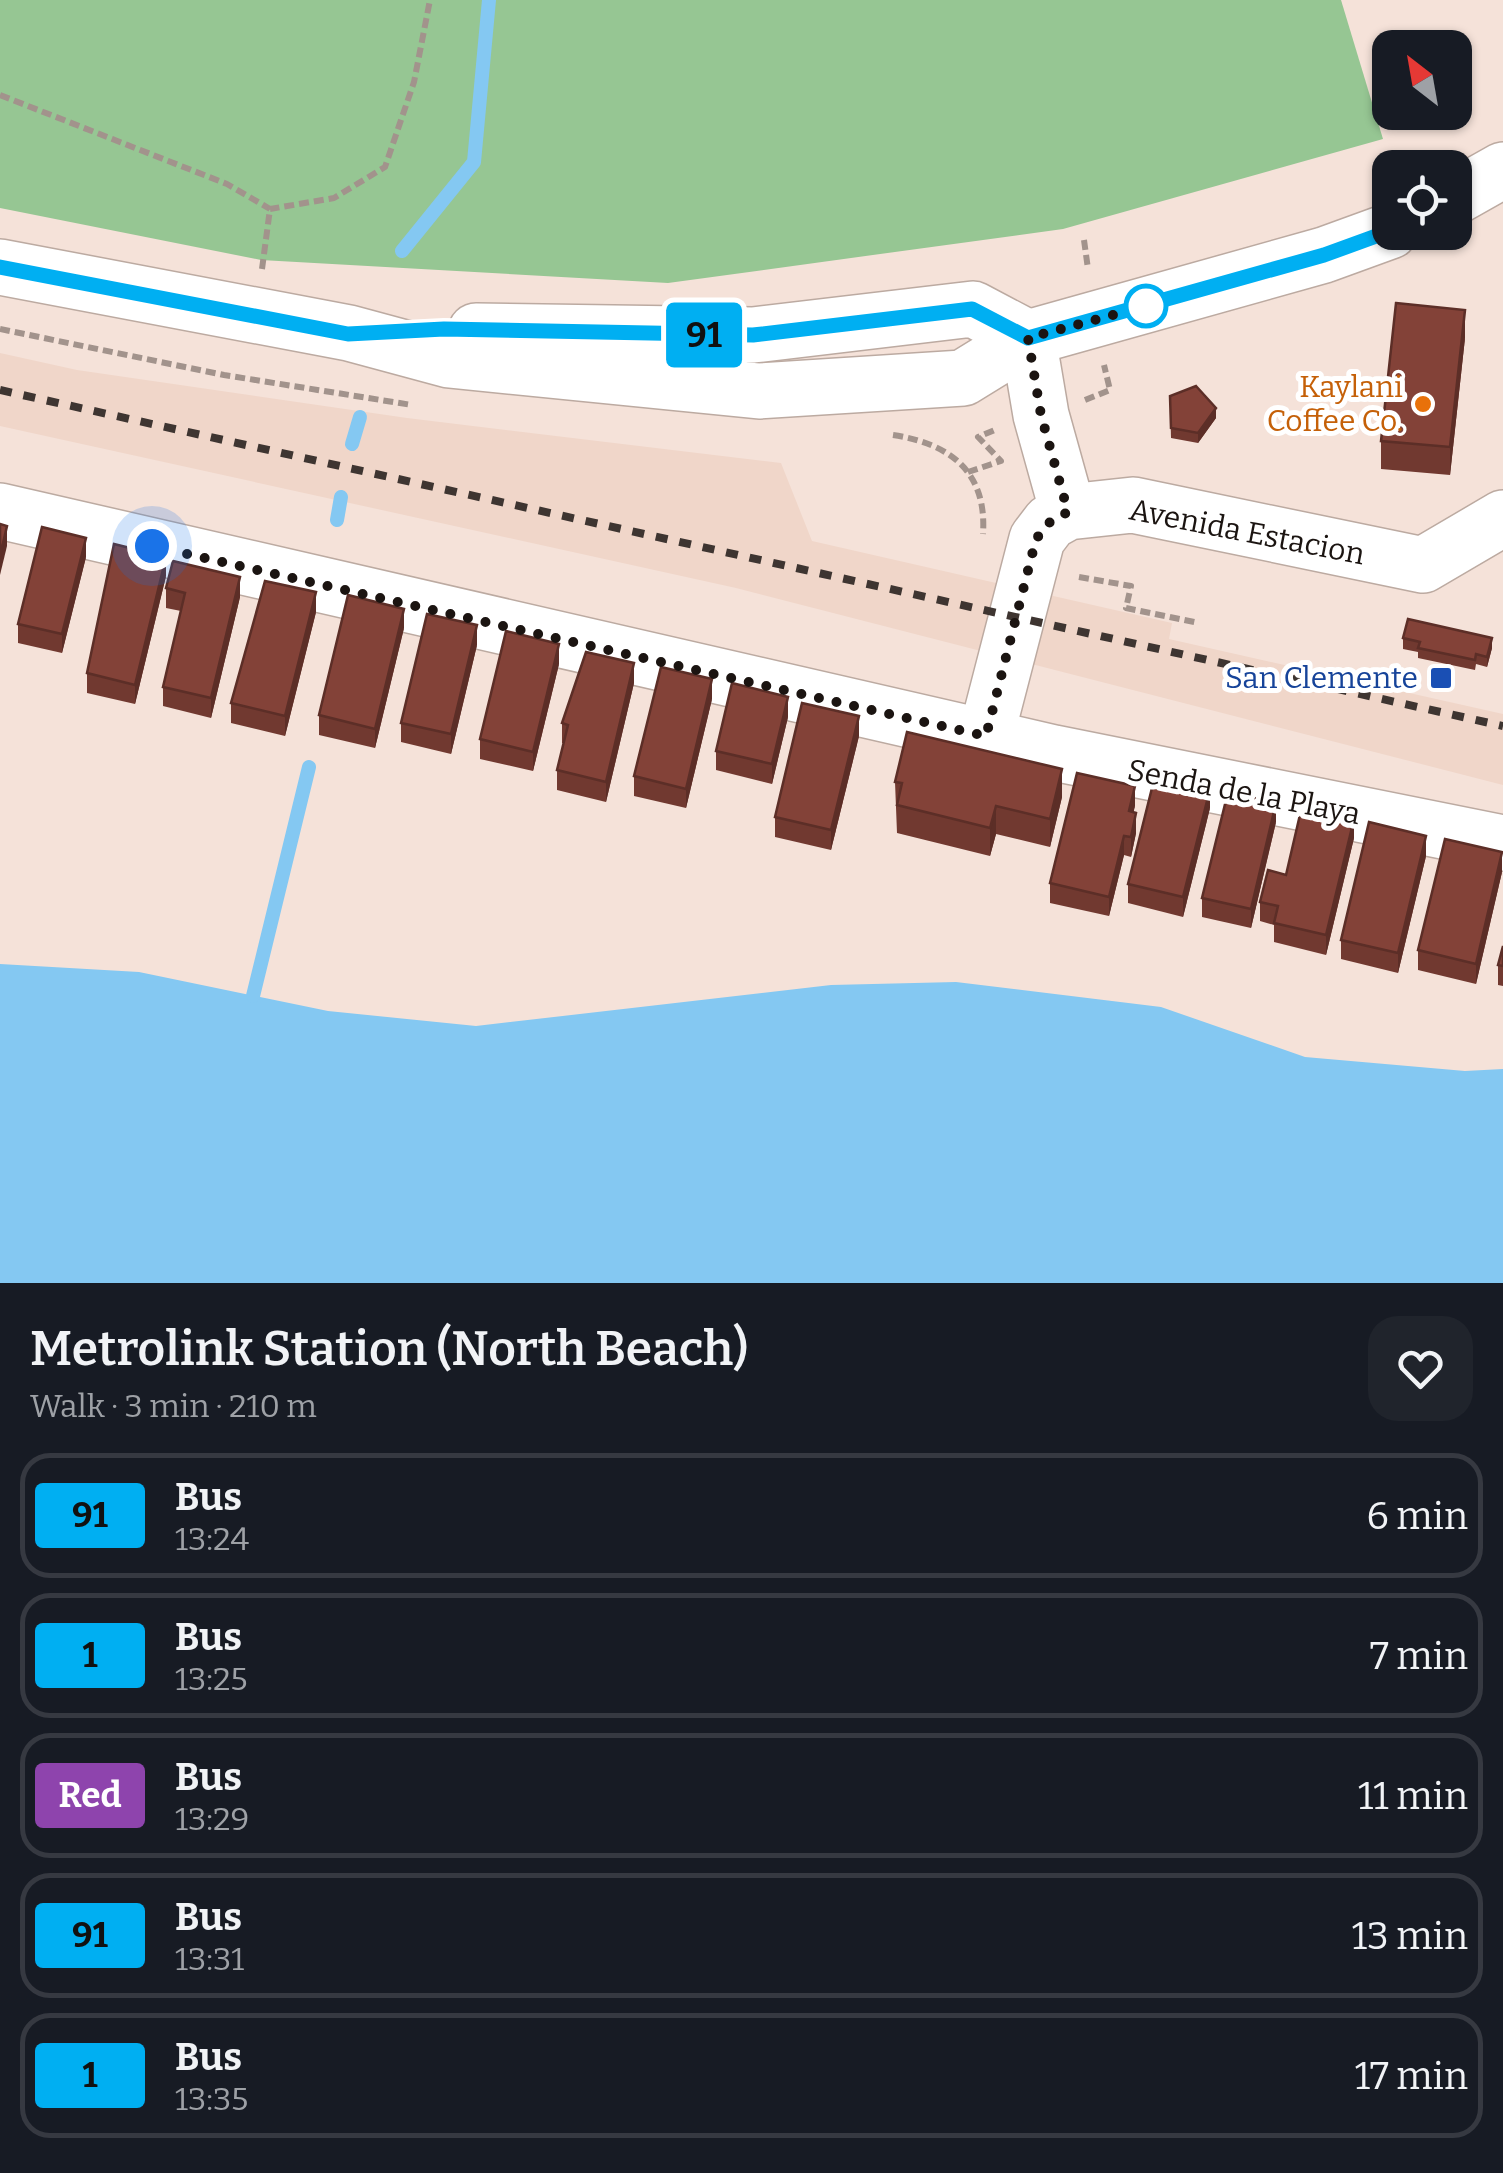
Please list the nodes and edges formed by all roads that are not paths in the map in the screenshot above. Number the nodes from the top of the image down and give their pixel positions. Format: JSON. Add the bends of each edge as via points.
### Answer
{"nodes":[{"id":1,"x":1503,"y":170,"type":"edge"},
{"id":2,"x":1472,"y":187,"type":"edge"},
{"id":3,"x":1372,"y":238,"type":"edge"},
{"id":4,"x":0,"y":267,"type":"edge"},
{"id":5,"x":1028,"y":338,"type":"junction"},
{"id":6,"x":0,"y":512,"type":"edge"},
{"id":7,"x":1068,"y":512,"type":"junction"},
{"id":8,"x":1503,"y":518,"type":"edge"},
{"id":9,"x":986,"y":736,"type":"junction"},
{"id":10,"x":1503,"y":844,"type":"edge"}],
"edges":[{"from":1,"to":2,"type":"street"},
{"from":3,"to":5,"type":"street"},
{"from":4,"to":5,"type":"street","via":[[449,360],[759,391],[963,378]]},
{"from":5,"to":7,"type":"street"},
{"from":6,"to":9,"type":"street","name":"Senda de la Playa"},
{"from":7,"to":8,"type":"street","name":"Avenida Estacion","via":[[1133,505],[1423,565]]},
{"from":7,"to":9,"type":"street","via":[[1036,539]]},
{"from":9,"to":10,"type":"street","name":"Senda de la Playa"}]}
